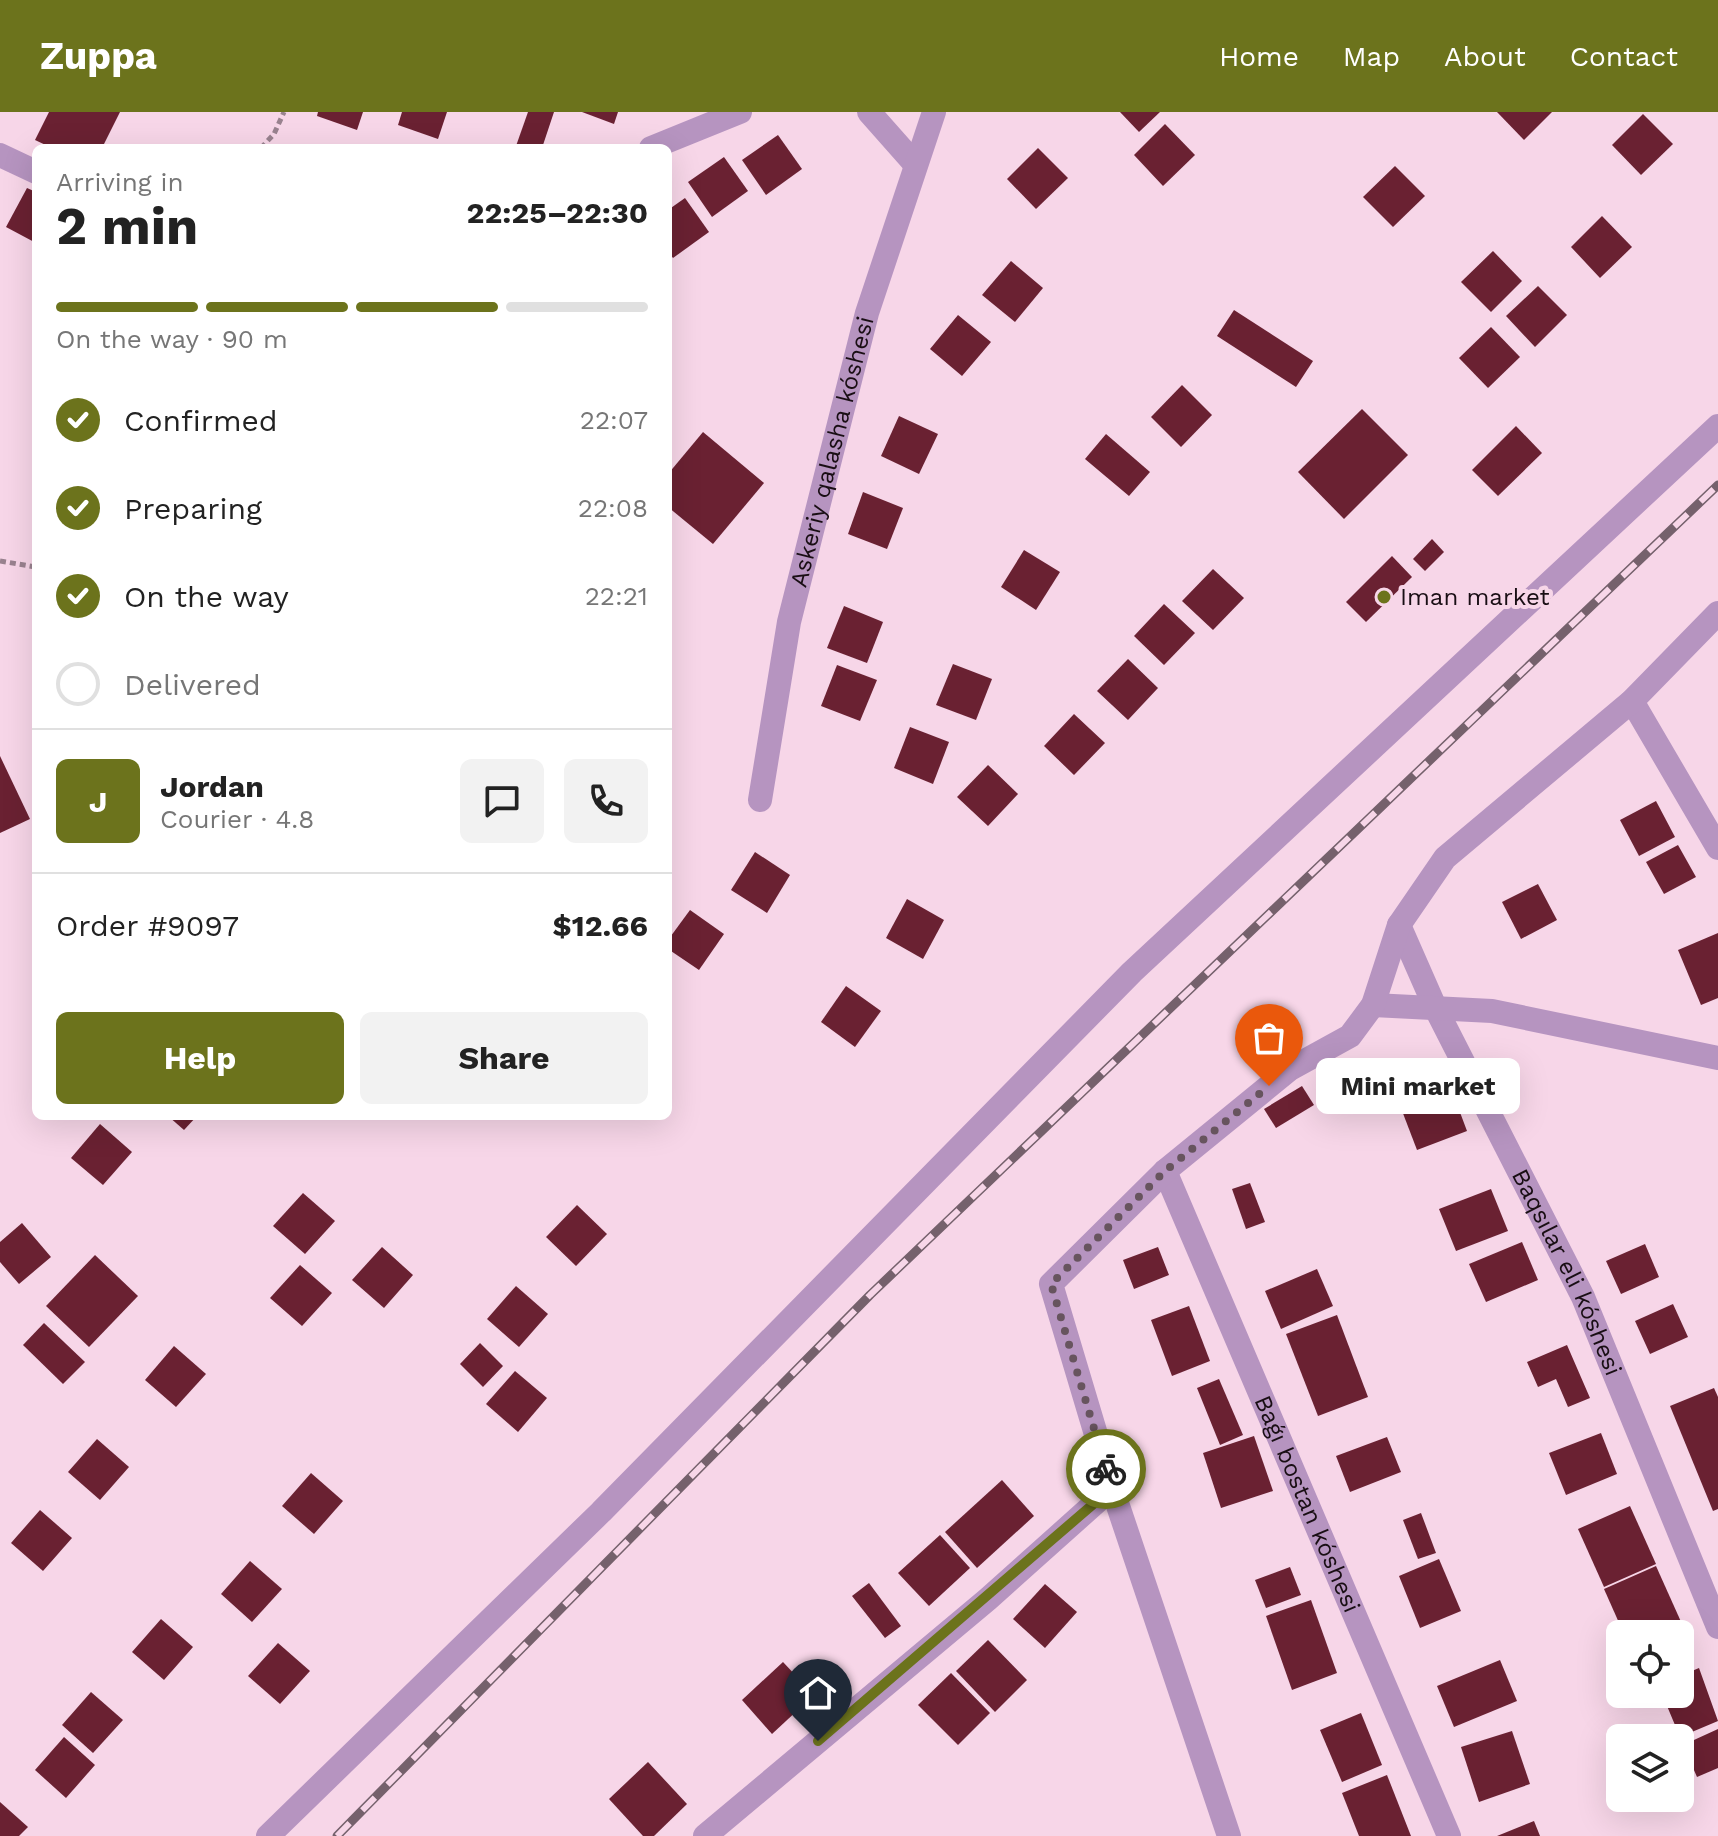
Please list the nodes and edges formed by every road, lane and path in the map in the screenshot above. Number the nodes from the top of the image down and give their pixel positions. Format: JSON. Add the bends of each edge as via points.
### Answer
{"nodes":[{"id":1,"x":284,"y":112,"type":"edge"},
{"id":2,"x":740,"y":112,"type":"edge"},
{"id":3,"x":869,"y":112,"type":"edge"},
{"id":4,"x":934,"y":112,"type":"edge"},
{"id":5,"x":265,"y":144,"type":"edge"},
{"id":6,"x":661,"y":144,"type":"edge"},
{"id":7,"x":0,"y":155,"type":"edge"},
{"id":8,"x":915,"y":164,"type":"junction"},
{"id":9,"x":32,"y":170,"type":"edge"},
{"id":10,"x":1718,"y":426,"type":"edge"},
{"id":11,"x":0,"y":561,"type":"edge"},
{"id":12,"x":32,"y":566,"type":"edge"},
{"id":13,"x":1718,"y":613,"type":"edge"},
{"id":14,"x":1632,"y":701,"type":"junction"},
{"id":15,"x":760,"y":800,"type":"dead end"},
{"id":16,"x":1718,"y":848,"type":"edge"},
{"id":17,"x":1399,"y":925,"type":"junction"},
{"id":18,"x":1373,"y":1005,"type":"junction"},
{"id":19,"x":1435,"y":1007,"type":"junction"},
{"id":20,"x":1718,"y":1058,"type":"edge"},
{"id":21,"x":1165,"y":1171,"type":"junction"},
{"id":22,"x":1112,"y":1488,"type":"junction"},
{"id":23,"x":1718,"y":1627,"type":"edge"},
{"id":24,"x":1224,"y":1834,"type":"edge"},
{"id":25,"x":268,"y":1836,"type":"edge"},
{"id":26,"x":705,"y":1836,"type":"edge"},
{"id":27,"x":1449,"y":1836,"type":"edge"}],
"edges":[{"from":1,"to":5,"type":"path"},
{"from":2,"to":6,"type":"street"},
{"from":3,"to":8,"type":"street"},
{"from":4,"to":8,"type":"street","name":"Askeriy qalasha kóshesi"},
{"from":7,"to":9,"type":"street"},
{"from":8,"to":15,"type":"street","name":"Askeriy qalasha kóshesi","via":[[867,313],[789,622]]},
{"from":10,"to":25,"type":"street","via":[[1132,972],[601,1512]]},
{"from":11,"to":12,"type":"path"},
{"from":13,"to":14,"type":"street"},
{"from":14,"to":16,"type":"street"},
{"from":14,"to":17,"type":"street","via":[[1445,858]]},
{"from":17,"to":18,"type":"street"},
{"from":17,"to":19,"type":"street","name":"Baqsılar eli kóshesi"},
{"from":18,"to":19,"type":"street"},
{"from":18,"to":21,"type":"street","via":[[1350,1036],[1290,1069]]},
{"from":19,"to":20,"type":"street","via":[[1492,1011]]},
{"from":19,"to":23,"type":"street","name":"Baqsılar eli kóshesi","via":[[1583,1297]]},
{"from":21,"to":22,"type":"street","via":[[1051,1284]]},
{"from":21,"to":27,"type":"street","name":"Baǵı bostan kóshesi"},
{"from":22,"to":24,"type":"street"},
{"from":22,"to":26,"type":"street"}]}
